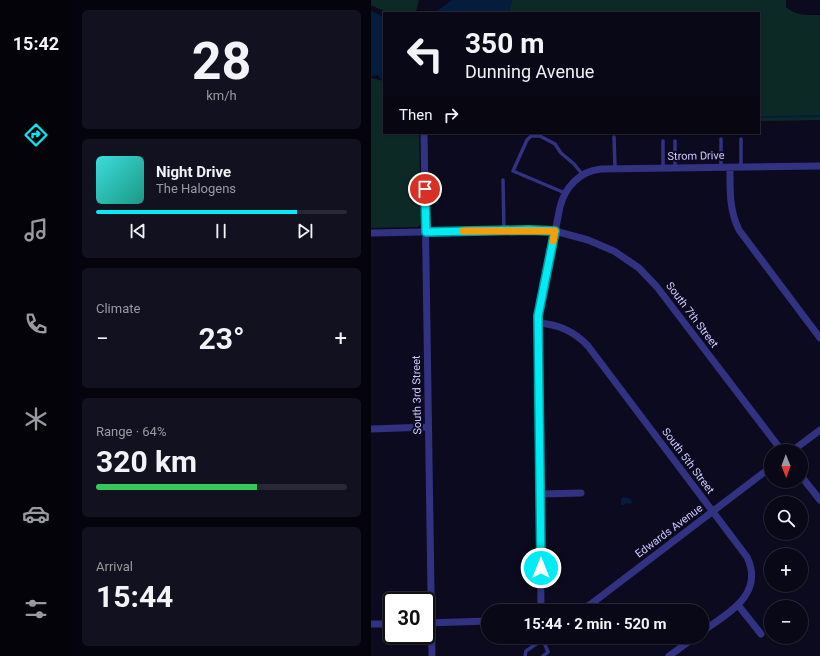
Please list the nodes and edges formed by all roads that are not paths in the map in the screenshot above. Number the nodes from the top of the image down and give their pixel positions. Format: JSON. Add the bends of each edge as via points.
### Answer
{"nodes":[{"id":1,"x":424,"y":134,"type":"edge"},
{"id":2,"x":613,"y":137,"type":"dead end"},
{"id":3,"x":721,"y":138,"type":"dead end"},
{"id":4,"x":741,"y":139,"type":"dead end"},
{"id":5,"x":663,"y":141,"type":"dead end"},
{"id":6,"x":675,"y":141,"type":"dead end"},
{"id":7,"x":741,"y":166,"type":"junction"},
{"id":8,"x":820,"y":166,"type":"edge"},
{"id":9,"x":663,"y":167,"type":"junction"},
{"id":10,"x":675,"y":167,"type":"junction"},
{"id":11,"x":721,"y":167,"type":"junction"},
{"id":12,"x":730,"y":167,"type":"junction"},
{"id":13,"x":615,"y":168,"type":"junction"},
{"id":14,"x":583,"y":175,"type":"junction"},
{"id":15,"x":503,"y":180,"type":"dead end"},
{"id":16,"x":565,"y":194,"type":"junction"},
{"id":17,"x":503,"y":231,"type":"junction"},
{"id":18,"x":555,"y":231,"type":"junction"},
{"id":19,"x":426,"y":232,"type":"junction"},
{"id":20,"x":371,"y":233,"type":"edge"},
{"id":21,"x":538,"y":323,"type":"junction"},
{"id":22,"x":820,"y":338,"type":"edge"},
{"id":23,"x":428,"y":427,"type":"junction"},
{"id":24,"x":371,"y":429,"type":"edge"},
{"id":25,"x":820,"y":430,"type":"edge"},
{"id":26,"x":777,"y":444,"type":"edge"},
{"id":27,"x":801,"y":444,"type":"edge"},
{"id":28,"x":764,"y":472,"type":"edge"},
{"id":29,"x":808,"y":485,"type":"edge"},
{"id":30,"x":581,"y":493,"type":"dead end"},
{"id":31,"x":540,"y":494,"type":"junction"},
{"id":32,"x":820,"y":500,"type":"edge"},
{"id":33,"x":712,"y":511,"type":"junction"},
{"id":34,"x":429,"y":592,"type":"edge"},
{"id":35,"x":541,"y":604,"type":"edge"},
{"id":36,"x":591,"y":604,"type":"edge"},
{"id":37,"x":738,"y":605,"type":"junction"},
{"id":38,"x":481,"y":621,"type":"edge"},
{"id":39,"x":435,"y":623,"type":"edge"},
{"id":40,"x":371,"y":624,"type":"edge"},
{"id":41,"x":383,"y":624,"type":"edge"},
{"id":42,"x":709,"y":627,"type":"edge"},
{"id":43,"x":761,"y":634,"type":"dead end"},
{"id":44,"x":431,"y":644,"type":"edge"},
{"id":45,"x":536,"y":644,"type":"edge"},
{"id":46,"x":544,"y":644,"type":"edge"},
{"id":47,"x":685,"y":644,"type":"edge"},
{"id":48,"x":432,"y":656,"type":"edge"},
{"id":49,"x":525,"y":656,"type":"edge"},
{"id":50,"x":543,"y":656,"type":"edge"},
{"id":51,"x":669,"y":656,"type":"edge"}],
"edges":[{"from":1,"to":19,"type":"street","name":"South 3rd Street"},
{"from":2,"to":13,"type":"lane"},
{"from":3,"to":11,"type":"lane"},
{"from":4,"to":7,"type":"lane"},
{"from":5,"to":9,"type":"lane"},
{"from":6,"to":10,"type":"lane"},
{"from":7,"to":8,"type":"street","name":"Strom Drive"},
{"from":7,"to":12,"type":"street","name":"Strom Drive"},
{"from":9,"to":10,"type":"street","name":"Strom Drive"},
{"from":9,"to":13,"type":"street","name":"Strom Drive"},
{"from":10,"to":11,"type":"street","name":"Strom Drive"},
{"from":11,"to":12,"type":"street","name":"Strom Drive"},
{"from":12,"to":22,"type":"street","via":[[731,203],[739,230]]},
{"from":13,"to":14,"type":"street","name":"Strom Drive","via":[[596,170]]},
{"from":14,"to":16,"type":"street","name":"Strom Drive","via":[[575,180]]},
{"from":14,"to":16,"type":"lane","via":[[555,144],[540,136],[531,136],[527,140],[513,171]]},
{"from":15,"to":17,"type":"lane"},
{"from":16,"to":18,"type":"street"},
{"from":17,"to":18,"type":"street","name":"South 7th Street"},
{"from":17,"to":19,"type":"street","name":"South 7th Street"},
{"from":18,"to":21,"type":"street","via":[[539,305]]},
{"from":18,"to":26,"type":"street","name":"South 7th Street","via":[[603,246],[628,260],[646,275]]},
{"from":19,"to":20,"type":"street","name":"South 7th Street"},
{"from":19,"to":23,"type":"street","name":"South 3rd Street"},
{"from":21,"to":31,"type":"street"},
{"from":21,"to":33,"type":"street","name":"South 5th Street","via":[[562,328],[583,341]]},
{"from":23,"to":24,"type":"street"},
{"from":23,"to":34,"type":"street","name":"South 3rd Street"},
{"from":25,"to":27,"type":"street"},
{"from":28,"to":33,"type":"street","name":"Edwards Avenue"},
{"from":29,"to":32,"type":"street"},
{"from":30,"to":31,"type":"street"},
{"from":31,"to":35,"type":"street"},
{"from":33,"to":36,"type":"street","name":"Edwards Avenue"},
{"from":33,"to":37,"type":"street","name":"South 5th Street","via":[[750,565],[751,585]]},
{"from":37,"to":42,"type":"street","name":"South 5th Street"},
{"from":37,"to":43,"type":"street"},
{"from":38,"to":39,"type":"street"},
{"from":40,"to":41,"type":"street"},
{"from":44,"to":48,"type":"street","name":"South 3rd Street"},
{"from":45,"to":49,"type":"lane"},
{"from":46,"to":50,"type":"lane","via":[[548,652]]},
{"from":47,"to":51,"type":"street"}]}
